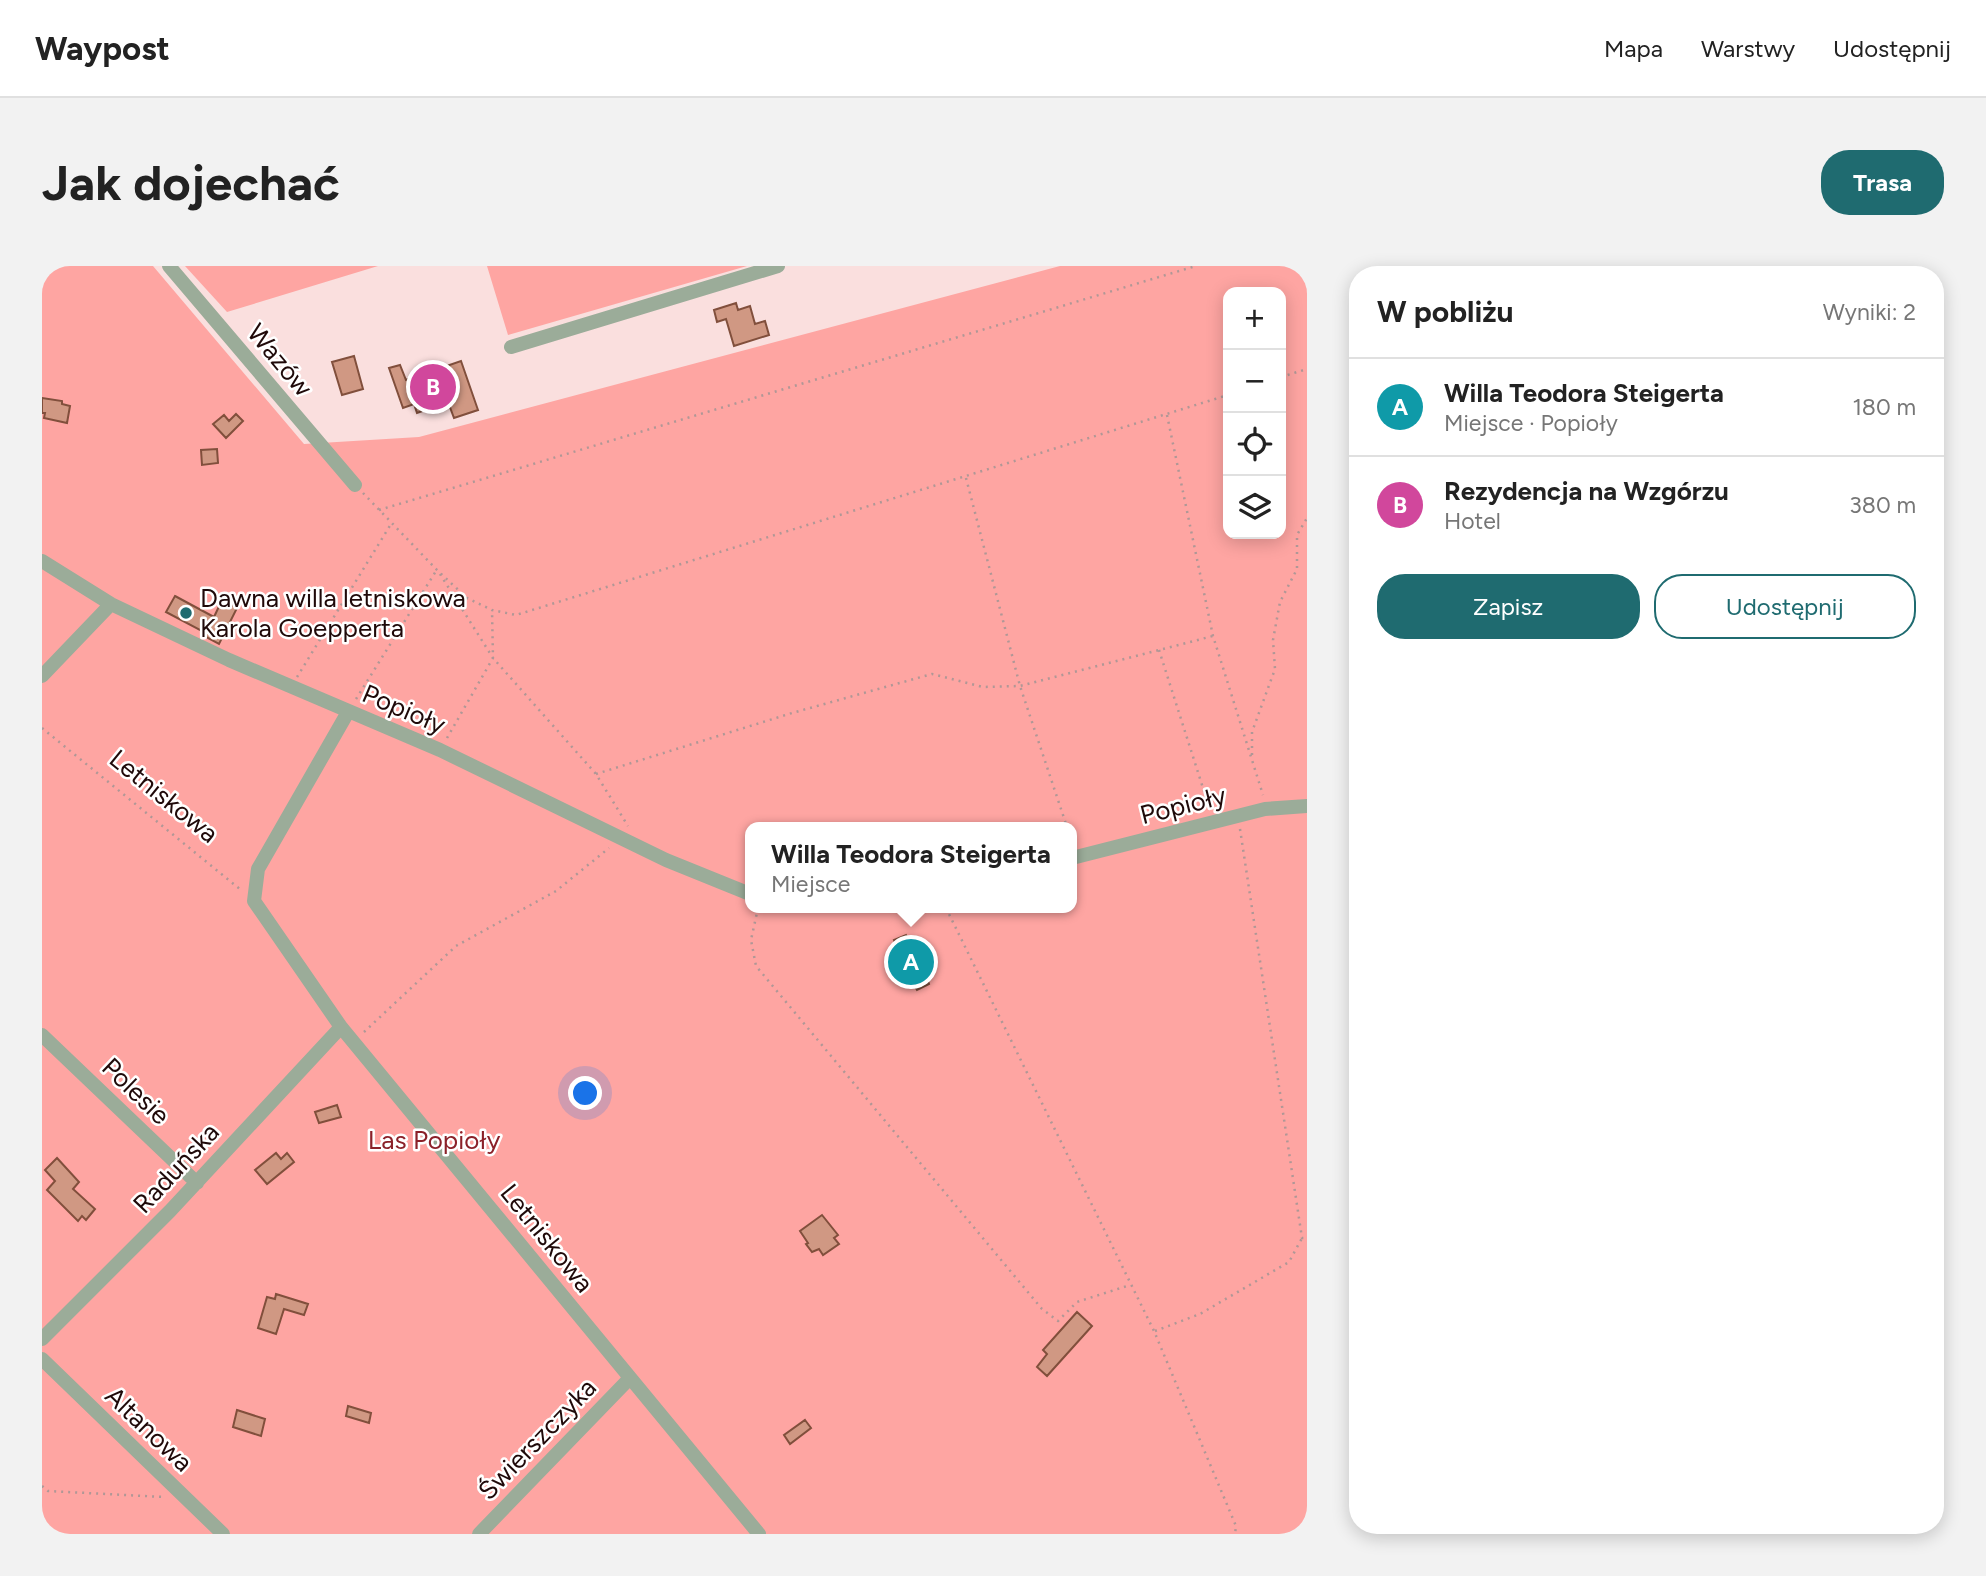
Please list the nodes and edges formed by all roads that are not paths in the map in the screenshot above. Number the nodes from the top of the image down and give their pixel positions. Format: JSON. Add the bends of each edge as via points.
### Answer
{"nodes":[{"id":1,"x":169,"y":266,"type":"edge"},
{"id":2,"x":778,"y":266,"type":"edge"},
{"id":3,"x":511,"y":347,"type":"dead end"},
{"id":4,"x":355,"y":485,"type":"road end"},
{"id":5,"x":42,"y":561,"type":"edge"},
{"id":6,"x":111,"y":604,"type":"junction"},
{"id":7,"x":42,"y":676,"type":"edge"},
{"id":8,"x":348,"y":712,"type":"junction"},
{"id":9,"x":1307,"y":806,"type":"edge"},
{"id":10,"x":1077,"y":857,"type":"edge"},
{"id":11,"x":745,"y":892,"type":"edge"},
{"id":12,"x":341,"y":1027,"type":"junction"},
{"id":13,"x":42,"y":1035,"type":"edge"},
{"id":14,"x":197,"y":1183,"type":"junction"},
{"id":15,"x":42,"y":1339,"type":"edge"},
{"id":16,"x":42,"y":1359,"type":"edge"},
{"id":17,"x":630,"y":1378,"type":"junction"},
{"id":18,"x":223,"y":1534,"type":"edge"},
{"id":19,"x":479,"y":1534,"type":"edge"},
{"id":20,"x":759,"y":1534,"type":"edge"}],
"edges":[{"from":1,"to":4,"type":"street","name":"Wazów"},
{"from":2,"to":3,"type":"street"},
{"from":5,"to":6,"type":"street","name":"Popioły"},
{"from":6,"to":7,"type":"street"},
{"from":6,"to":8,"type":"street","name":"Popioły"},
{"from":8,"to":11,"type":"street","name":"Popioły","via":[[625,831],[666,860]]},
{"from":8,"to":12,"type":"street","name":"Letniskowa","via":[[258,869],[254,901]]},
{"from":9,"to":10,"type":"street","name":"Popioły","via":[[1265,809]]},
{"from":12,"to":14,"type":"street","name":"Raduńska"},
{"from":12,"to":17,"type":"street","name":"Letniskowa"},
{"from":13,"to":14,"type":"street","name":"Polesie"},
{"from":14,"to":15,"type":"street","name":"Raduńska"},
{"from":16,"to":18,"type":"street","name":"Altanowa"},
{"from":17,"to":19,"type":"street","name":"Świerszczyka"},
{"from":17,"to":20,"type":"street","name":"Letniskowa"}]}
